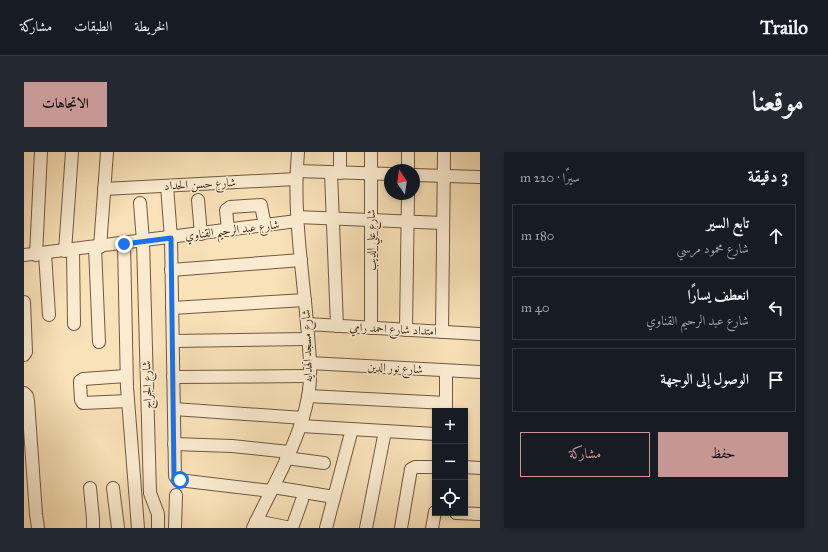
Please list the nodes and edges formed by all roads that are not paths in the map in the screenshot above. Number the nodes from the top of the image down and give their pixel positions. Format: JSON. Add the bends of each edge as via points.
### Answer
{"nodes":[{"id":1,"x":41,"y":152,"type":"edge"},
{"id":2,"x":72,"y":152,"type":"edge"},
{"id":3,"x":107,"y":152,"type":"edge"},
{"id":4,"x":298,"y":152,"type":"edge"},
{"id":5,"x":340,"y":152,"type":"edge"},
{"id":6,"x":371,"y":152,"type":"edge"},
{"id":7,"x":408,"y":152,"type":"edge"},
{"id":8,"x":444,"y":152,"type":"edge"},
{"id":9,"x":408,"y":164,"type":"edge"},
{"id":10,"x":336,"y":173,"type":"junction"},
{"id":11,"x":370,"y":174,"type":"junction"},
{"id":12,"x":384,"y":174,"type":"edge"},
{"id":13,"x":296,"y":175,"type":"junction"},
{"id":14,"x":420,"y":175,"type":"edge"},
{"id":15,"x":444,"y":176,"type":"junction"},
{"id":16,"x":480,"y":177,"type":"edge"},
{"id":17,"x":167,"y":186,"type":"junction"},
{"id":18,"x":104,"y":189,"type":"junction"},
{"id":19,"x":198,"y":200,"type":"dead end"},
{"id":20,"x":408,"y":200,"type":"edge"},
{"id":21,"x":140,"y":203,"type":"dead end"},
{"id":22,"x":333,"y":218,"type":"junction"},
{"id":23,"x":297,"y":219,"type":"junction"},
{"id":24,"x":370,"y":220,"type":"junction"},
{"id":25,"x":407,"y":222,"type":"junction"},
{"id":26,"x":443,"y":223,"type":"junction"},
{"id":27,"x":265,"y":226,"type":"junction"},
{"id":28,"x":228,"y":230,"type":"junction"},
{"id":29,"x":201,"y":234,"type":"junction"},
{"id":30,"x":171,"y":238,"type":"junction"},
{"id":31,"x":143,"y":241,"type":"junction"},
{"id":32,"x":124,"y":244,"type":"junction"},
{"id":33,"x":98,"y":247,"type":"junction"},
{"id":34,"x":69,"y":251,"type":"junction"},
{"id":35,"x":35,"y":255,"type":"edge"},
{"id":36,"x":301,"y":260,"type":"junction"},
{"id":37,"x":171,"y":270,"type":"junction"},
{"id":38,"x":305,"y":300,"type":"junction"},
{"id":39,"x":24,"y":302,"type":"edge"},
{"id":40,"x":172,"y":308,"type":"junction"},
{"id":41,"x":49,"y":315,"type":"dead end"},
{"id":42,"x":74,"y":324,"type":"dead end"},
{"id":43,"x":307,"y":324,"type":"junction"},
{"id":44,"x":337,"y":326,"type":"junction"},
{"id":45,"x":371,"y":328,"type":"junction"},
{"id":46,"x":406,"y":330,"type":"junction"},
{"id":47,"x":442,"y":332,"type":"junction"},
{"id":48,"x":480,"y":334,"type":"edge"},
{"id":49,"x":308,"y":339,"type":"junction"},
{"id":50,"x":172,"y":341,"type":"junction"},
{"id":51,"x":99,"y":342,"type":"dead end"},
{"id":52,"x":24,"y":355,"type":"edge"},
{"id":53,"x":309,"y":370,"type":"junction"},
{"id":54,"x":446,"y":371,"type":"junction"},
{"id":55,"x":480,"y":372,"type":"edge"},
{"id":56,"x":126,"y":376,"type":"junction"},
{"id":57,"x":173,"y":377,"type":"junction"},
{"id":58,"x":24,"y":393,"type":"edge"},
{"id":59,"x":308,"y":396,"type":"junction"},
{"id":60,"x":128,"y":400,"type":"junction"},
{"id":61,"x":446,"y":407,"type":"edge"},
{"id":62,"x":174,"y":409,"type":"junction"},
{"id":63,"x":27,"y":417,"type":"edge"},
{"id":64,"x":302,"y":422,"type":"junction"},
{"id":65,"x":352,"y":429,"type":"junction"},
{"id":66,"x":385,"y":431,"type":"junction"},
{"id":67,"x":432,"y":434,"type":"edge"},
{"id":68,"x":28,"y":441,"type":"edge"},
{"id":69,"x":174,"y":444,"type":"junction"},
{"id":70,"x":288,"y":455,"type":"junction"},
{"id":71,"x":324,"y":464,"type":"dead end"},
{"id":72,"x":432,"y":467,"type":"edge"},
{"id":73,"x":468,"y":467,"type":"edge"},
{"id":74,"x":480,"y":468,"type":"edge"},
{"id":75,"x":29,"y":480,"type":"edge"},
{"id":76,"x":90,"y":488,"type":"dead end"},
{"id":77,"x":114,"y":488,"type":"dead end"},
{"id":78,"x":272,"y":489,"type":"junction"},
{"id":79,"x":176,"y":495,"type":"dead end"},
{"id":80,"x":334,"y":496,"type":"junction"},
{"id":81,"x":302,"y":500,"type":"dead end"},
{"id":82,"x":136,"y":502,"type":"junction"},
{"id":83,"x":154,"y":502,"type":"junction"},
{"id":84,"x":468,"y":514,"type":"edge"},
{"id":85,"x":480,"y":514,"type":"edge"},
{"id":86,"x":434,"y":516,"type":"edge"},
{"id":87,"x":255,"y":524,"type":"edge"},
{"id":88,"x":38,"y":528,"type":"edge"},
{"id":89,"x":93,"y":528,"type":"edge"},
{"id":90,"x":118,"y":528,"type":"edge"},
{"id":91,"x":138,"y":528,"type":"edge"},
{"id":92,"x":158,"y":528,"type":"edge"},
{"id":93,"x":175,"y":528,"type":"edge"},
{"id":94,"x":291,"y":528,"type":"edge"},
{"id":95,"x":326,"y":528,"type":"edge"},
{"id":96,"x":366,"y":528,"type":"edge"},
{"id":97,"x":401,"y":528,"type":"edge"},
{"id":98,"x":432,"y":528,"type":"edge"}],
"edges":[{"from":1,"to":35,"type":"street"},
{"from":2,"to":34,"type":"street"},
{"from":3,"to":18,"type":"street"},
{"from":4,"to":13,"type":"street","name":"شارع مسجد الهدايه"},
{"from":5,"to":10,"type":"street"},
{"from":6,"to":11,"type":"street","name":"شارع علي الديب"},
{"from":7,"to":9,"type":"street"},
{"from":8,"to":15,"type":"street"},
{"from":10,"to":11,"type":"street","name":"شارع حسن الحداد"},
{"from":10,"to":13,"type":"street","name":"شارع حسن الحداد"},
{"from":10,"to":22,"type":"street"},
{"from":11,"to":12,"type":"street","name":"شارع حسن الحداد"},
{"from":11,"to":24,"type":"street","name":"شارع علي الديب"},
{"from":13,"to":17,"type":"street","name":"شارع حسن الحداد"},
{"from":13,"to":23,"type":"street","name":"شارع مسجد الهدايه"},
{"from":14,"to":15,"type":"street"},
{"from":15,"to":16,"type":"street"},
{"from":15,"to":26,"type":"street"},
{"from":17,"to":18,"type":"street","name":"شارع حسن الحداد"},
{"from":17,"to":30,"type":"street"},
{"from":18,"to":33,"type":"street"},
{"from":19,"to":29,"type":"street"},
{"from":20,"to":25,"type":"street"},
{"from":21,"to":31,"type":"street","name":"شارع الجراج"},
{"from":22,"to":23,"type":"street","name":"شارع عبد الرحيم القناوي"},
{"from":22,"to":24,"type":"street","name":"شارع عبد الرحيم القناوي"},
{"from":22,"to":44,"type":"street"},
{"from":23,"to":27,"type":"street","name":"شارع عبد الرحيم القناوي"},
{"from":23,"to":36,"type":"street","name":"شارع مسجد الهدايه"},
{"from":24,"to":25,"type":"street","name":"شارع عبد الرحيم القناوي"},
{"from":24,"to":45,"type":"street","name":"شارع علي الديب"},
{"from":25,"to":26,"type":"street","name":"شارع عبد الرحيم القناوي"},
{"from":25,"to":46,"type":"street"},
{"from":26,"to":47,"type":"street"},
{"from":27,"to":28,"type":"street","name":"شارع عبد الرحيم القناوي"},
{"from":27,"to":28,"type":"street","via":[[261,205],[230,207],[226,210]]},
{"from":28,"to":29,"type":"street","name":"شارع عبد الرحيم القناوي"},
{"from":29,"to":30,"type":"street","name":"شارع عبد الرحيم القناوي"},
{"from":30,"to":31,"type":"street","name":"شارع عبد الرحيم القناوي"},
{"from":30,"to":37,"type":"street"},
{"from":31,"to":32,"type":"street","name":"شارع عبد الرحيم القناوي"},
{"from":31,"to":83,"type":"street","name":"شارع الجراج","via":[[150,493]]},
{"from":32,"to":33,"type":"street","name":"شارع عبد الرحيم القناوي"},
{"from":32,"to":56,"type":"street"},
{"from":33,"to":34,"type":"street","name":"شارع عبد الرحيم القناوي"},
{"from":33,"to":51,"type":"street"},
{"from":34,"to":35,"type":"street","name":"شارع عبد الرحيم القناوي"},
{"from":34,"to":42,"type":"street"},
{"from":35,"to":41,"type":"street"},
{"from":36,"to":37,"type":"street"},
{"from":36,"to":38,"type":"street","name":"شارع مسجد الهدايه"},
{"from":37,"to":40,"type":"street"},
{"from":38,"to":40,"type":"street"},
{"from":38,"to":43,"type":"street","name":"شارع مسجد الهدايه"},
{"from":39,"to":52,"type":"street"},
{"from":40,"to":50,"type":"street"},
{"from":43,"to":44,"type":"street","name":"امتداد شارع احمد رامي"},
{"from":43,"to":49,"type":"street","name":"شارع مسجد الهدايه"},
{"from":44,"to":45,"type":"street","name":"امتداد شارع احمد رامي"},
{"from":45,"to":46,"type":"street","name":"امتداد شارع احمد رامي"},
{"from":46,"to":47,"type":"street","name":"امتداد شارع احمد رامي"},
{"from":47,"to":48,"type":"street","name":"امتداد شارع احمد رامي"},
{"from":49,"to":50,"type":"street"},
{"from":49,"to":53,"type":"street","name":"شارع مسجد الهدايه"},
{"from":50,"to":57,"type":"street"},
{"from":53,"to":54,"type":"street","name":"شارع نور الدين"},
{"from":53,"to":57,"type":"street","name":"شارع نور الدين"},
{"from":53,"to":59,"type":"street","name":"شارع مسجد الهدايه"},
{"from":54,"to":55,"type":"street","name":"شارع نور الدين"},
{"from":54,"to":61,"type":"street"},
{"from":56,"to":60,"type":"street"},
{"from":56,"to":60,"type":"street","via":[[81,380],[80,383],[83,403]]},
{"from":57,"to":62,"type":"street"},
{"from":58,"to":63,"type":"street","via":[[27,396]]},
{"from":59,"to":61,"type":"street"},
{"from":59,"to":64,"type":"street","name":"شارع مسجد الهدايه"},
{"from":60,"to":82,"type":"street"},
{"from":62,"to":64,"type":"street"},
{"from":62,"to":69,"type":"street"},
{"from":63,"to":68,"type":"street"},
{"from":64,"to":65,"type":"street"},
{"from":64,"to":70,"type":"street","name":"شارع مسجد الهدايه"},
{"from":65,"to":66,"type":"street"},
{"from":65,"to":80,"type":"street"},
{"from":66,"to":67,"type":"street"},
{"from":66,"to":96,"type":"street"},
{"from":68,"to":75,"type":"street"},
{"from":69,"to":70,"type":"street","via":[[232,446]]},
{"from":69,"to":78,"type":"street","via":[[174,476],[180,480]]},
{"from":70,"to":71,"type":"street"},
{"from":70,"to":78,"type":"street","name":"شارع مسجد الهدايه"},
{"from":72,"to":97,"type":"street","via":[[412,468]]},
{"from":73,"to":74,"type":"street"},
{"from":75,"to":88,"type":"street"},
{"from":76,"to":89,"type":"street"},
{"from":77,"to":90,"type":"street"},
{"from":78,"to":80,"type":"street"},
{"from":78,"to":87,"type":"street","name":"شارع مسجد الهدايه"},
{"from":79,"to":93,"type":"street"},
{"from":80,"to":95,"type":"street"},
{"from":81,"to":94,"type":"street"},
{"from":82,"to":83,"type":"street"},
{"from":82,"to":91,"type":"street"},
{"from":83,"to":92,"type":"street","name":"شارع الجراج","via":[[158,514]]},
{"from":84,"to":85,"type":"street"},
{"from":86,"to":98,"type":"street"},
{"from":87,"to":94,"type":"street"}]}
